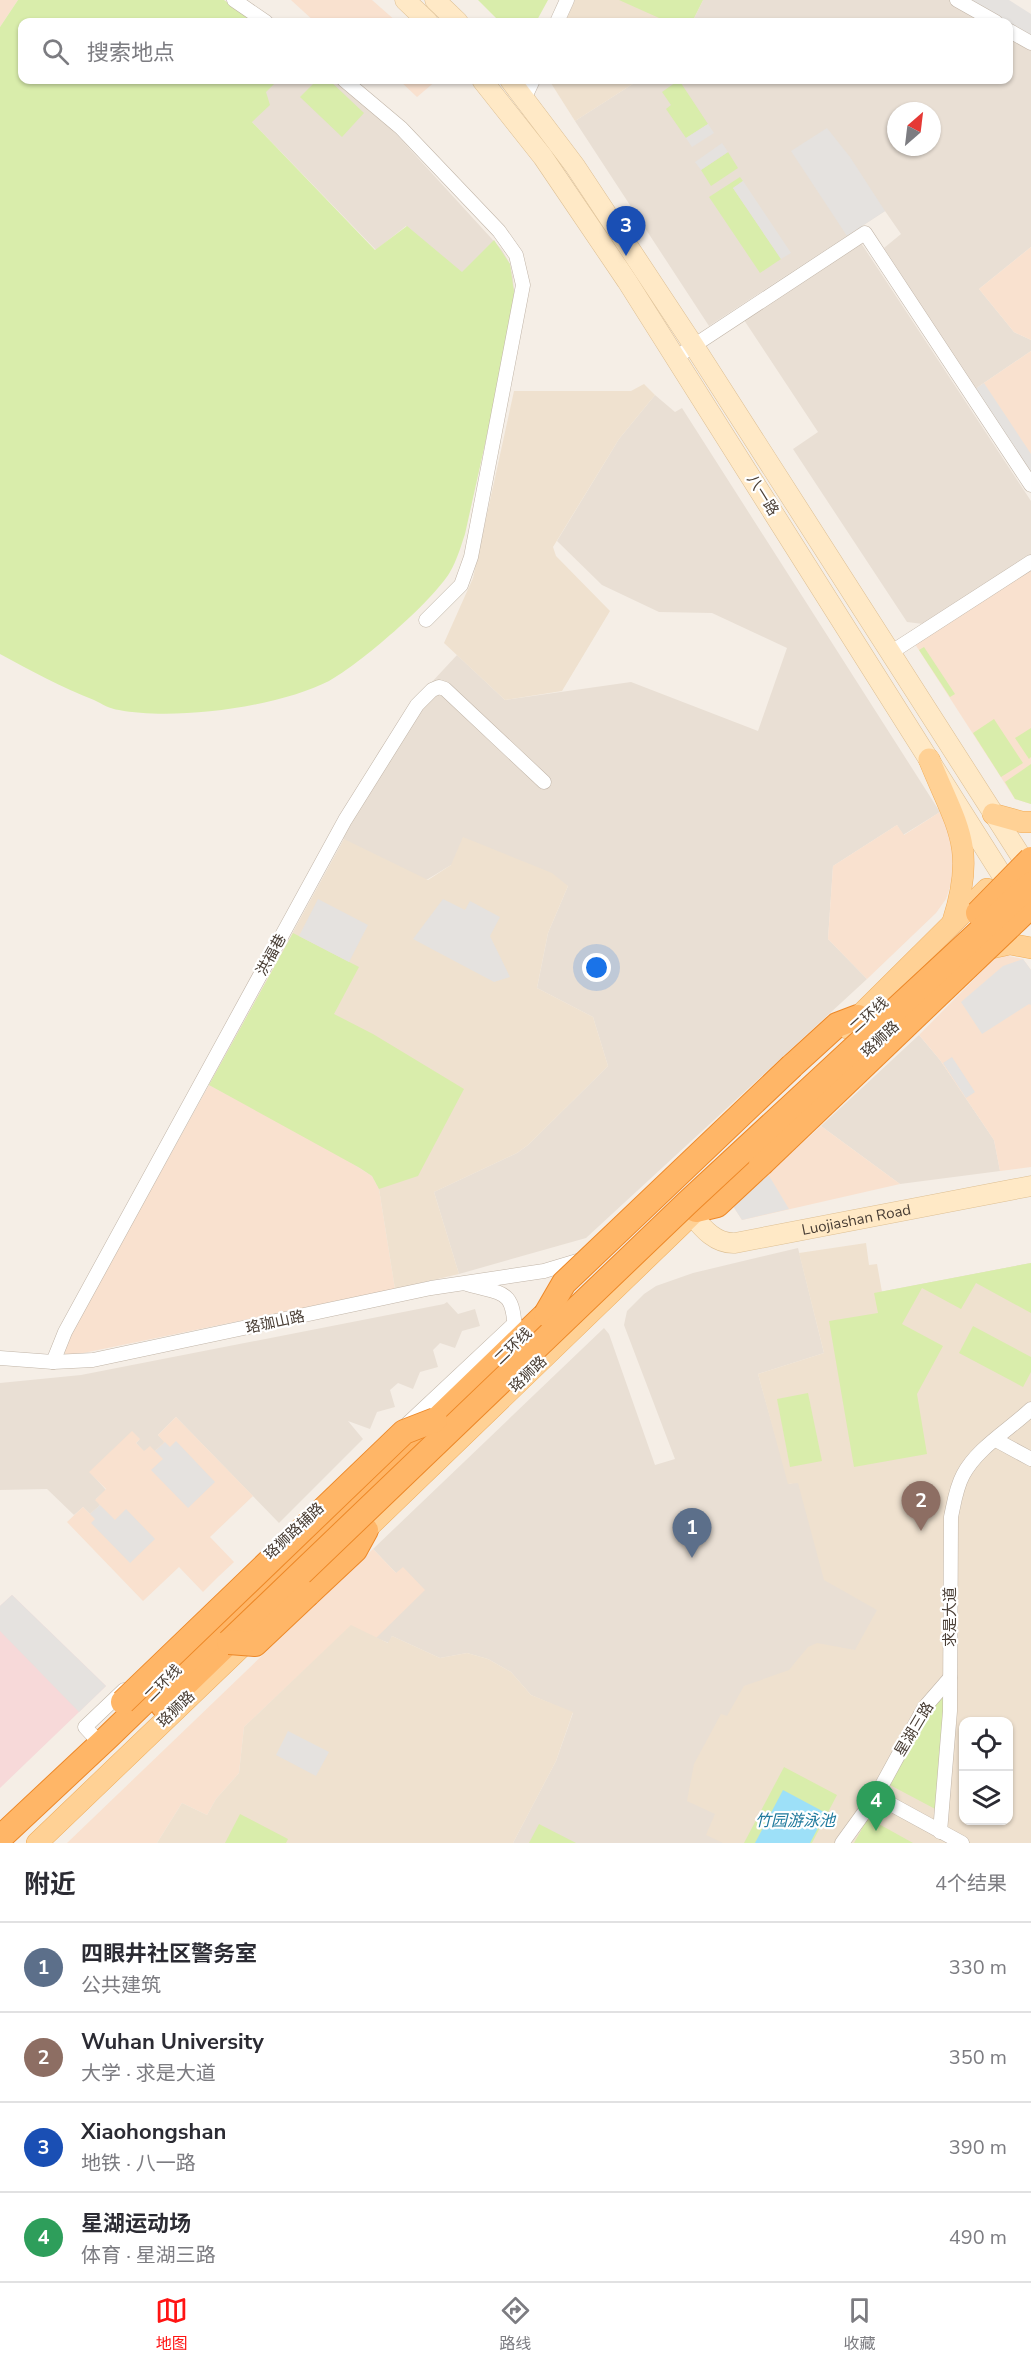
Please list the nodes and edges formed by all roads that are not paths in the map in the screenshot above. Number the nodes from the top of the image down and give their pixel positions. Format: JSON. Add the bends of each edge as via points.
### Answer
{"nodes":[{"id":1,"x":234,"y":0,"type":"edge"},
{"id":2,"x":405,"y":0,"type":"edge"},
{"id":3,"x":435,"y":0,"type":"edge"},
{"id":4,"x":567,"y":0,"type":"edge"},
{"id":5,"x":957,"y":0,"type":"edge"},
{"id":6,"x":260,"y":18,"type":"edge"},
{"id":7,"x":425,"y":18,"type":"edge"},
{"id":8,"x":454,"y":18,"type":"edge"},
{"id":9,"x":559,"y":18,"type":"edge"},
{"id":10,"x":989,"y":18,"type":"edge"},
{"id":11,"x":1013,"y":33,"type":"edge"},
{"id":12,"x":1031,"y":43,"type":"edge"},
{"id":13,"x":349,"y":84,"type":"edge"},
{"id":14,"x":485,"y":84,"type":"edge"},
{"id":15,"x":529,"y":88,"type":"edge"},
{"id":16,"x":694,"y":346,"type":"junction"},
{"id":17,"x":675,"y":358,"type":"junction"},
{"id":18,"x":1031,"y":485,"type":"edge"},
{"id":19,"x":1031,"y":562,"type":"edge"},
{"id":20,"x":426,"y":620,"type":"dead end"},
{"id":21,"x":890,"y":653,"type":"junction"},
{"id":22,"x":929,"y":759,"type":"junction"},
{"id":23,"x":544,"y":782,"type":"dead end"},
{"id":24,"x":993,"y":814,"type":"junction"},
{"id":25,"x":1031,"y":822,"type":"edge"},
{"id":26,"x":1028,"y":858,"type":"edge"},
{"id":27,"x":1001,"y":874,"type":"junction"},
{"id":28,"x":1031,"y":884,"type":"edge"},
{"id":29,"x":1029,"y":909,"type":"edge"},
{"id":30,"x":951,"y":926,"type":"junction"},
{"id":31,"x":1029,"y":950,"type":"edge"},
{"id":32,"x":976,"y":952,"type":"junction"},
{"id":33,"x":858,"y":1017,"type":"junction"},
{"id":34,"x":1031,"y":1186,"type":"edge"},
{"id":35,"x":694,"y":1212,"type":"junction"},
{"id":36,"x":604,"y":1253,"type":"junction"},
{"id":37,"x":462,"y":1283,"type":"junction"},
{"id":38,"x":546,"y":1314,"type":"junction"},
{"id":39,"x":515,"y":1330,"type":"junction"},
{"id":40,"x":0,"y":1358,"type":"edge"},
{"id":41,"x":53,"y":1362,"type":"junction"},
{"id":42,"x":1031,"y":1409,"type":"edge"},
{"id":43,"x":435,"y":1419,"type":"junction"},
{"id":44,"x":996,"y":1440,"type":"junction"},
{"id":45,"x":1031,"y":1459,"type":"edge"},
{"id":46,"x":366,"y":1530,"type":"junction"},
{"id":47,"x":229,"y":1642,"type":"junction"},
{"id":48,"x":950,"y":1678,"type":"junction"},
{"id":49,"x":97,"y":1740,"type":"junction"},
{"id":50,"x":876,"y":1796,"type":"junction"},
{"id":51,"x":0,"y":1831,"type":"edge"},
{"id":52,"x":940,"y":1832,"type":"junction"},
{"id":53,"x":0,"y":1838,"type":"edge"},
{"id":54,"x":17,"y":1843,"type":"edge"},
{"id":55,"x":37,"y":1843,"type":"edge"},
{"id":56,"x":842,"y":1843,"type":"edge"},
{"id":57,"x":962,"y":1843,"type":"edge"}],
"edges":[{"from":1,"to":6,"type":"street"},
{"from":2,"to":7,"type":"main road"},
{"from":3,"to":8,"type":"main road"},
{"from":4,"to":9,"type":"street"},
{"from":5,"to":10,"type":"street"},
{"from":11,"to":12,"type":"street"},
{"from":13,"to":20,"type":"street","via":[[401,128],[499,231],[516,255],[523,285],[471,557],[461,585]]},
{"from":14,"to":17,"type":"main road","name":"八一路","via":[[583,213]]},
{"from":15,"to":16,"type":"main road","name":"八一路","via":[[575,166]]},
{"from":16,"to":17,"type":"street"},
{"from":16,"to":18,"type":"street","via":[[865,233]]},
{"from":16,"to":21,"type":"main road","name":"八一路"},
{"from":17,"to":22,"type":"main road","name":"八一路"},
{"from":19,"to":21,"type":"street"},
{"from":21,"to":24,"type":"main road","name":"八一路"},
{"from":22,"to":27,"type":"main road","name":"八一路"},
{"from":22,"to":30,"type":"main road","via":[[953,813],[965,854],[961,898]]},
{"from":23,"to":41,"type":"street","name":"洪福巷","via":[[445,689],[432,690],[417,705],[345,820],[64,1332]]},
{"from":24,"to":25,"type":"main road"},
{"from":24,"to":26,"type":"main road","name":"八一路"},
{"from":26,"to":27,"type":"main road","name":"珞狮路"},
{"from":26,"to":38,"type":"highway","name":"二环线","bridge":true,"via":[[948,942]]},
{"from":27,"to":29,"type":"main road","name":"八一路"},
{"from":27,"to":30,"type":"main road","name":"珞狮路"},
{"from":28,"to":47,"type":"highway","name":"二环线","bridge":true,"via":[[687,1203]]},
{"from":29,"to":32,"type":"main road","name":"珞狮路"},
{"from":29,"to":35,"type":"highway","bridge":true,"via":[[717,1205]]},
{"from":30,"to":33,"type":"main road","name":"珞狮路"},
{"from":31,"to":32,"type":"main road","via":[[1004,945]]},
{"from":32,"to":35,"type":"main road","name":"珞狮路"},
{"from":33,"to":36,"type":"main road","name":"珞狮路"},
{"from":33,"to":38,"type":"highway","bridge":true,"via":[[837,1025],[564,1283]]},
{"from":34,"to":35,"type":"main road","name":"Luojiashan Road","via":[[735,1243],[715,1238]]},
{"from":35,"to":46,"type":"main road","name":"珞狮路"},
{"from":36,"to":37,"type":"street","via":[[544,1271]]},
{"from":36,"to":39,"type":"main road","name":"珞狮路"},
{"from":37,"to":39,"type":"street","name":"珞珈山路","via":[[508,1298],[513,1306]]},
{"from":37,"to":41,"type":"street","name":"珞珈山路","via":[[93,1360]]},
{"from":38,"to":43,"type":"highway","name":"二环线"},
{"from":39,"to":49,"type":"main road","name":"珞狮路"},
{"from":40,"to":41,"type":"street","name":"珞珈山路"},
{"from":42,"to":44,"type":"street","name":"求是大道"},
{"from":43,"to":49,"type":"highway","bridge":true,"via":[[404,1432],[123,1702]]},
{"from":43,"to":53,"type":"highway","name":"二环线"},
{"from":44,"to":45,"type":"street"},
{"from":44,"to":48,"type":"street","name":"求是大道","via":[[963,1474],[951,1516]]},
{"from":46,"to":47,"type":"highway","bridge":true,"via":[[354,1550],[255,1644]]},
{"from":46,"to":55,"type":"main road","name":"珞狮路"},
{"from":47,"to":54,"type":"highway","name":"二环线"},
{"from":48,"to":50,"type":"street","name":"星湖三路","via":[[924,1708]]},
{"from":48,"to":52,"type":"street","name":"求是大道"},
{"from":49,"to":51,"type":"main road","name":"珞狮路"},
{"from":50,"to":52,"type":"street"},
{"from":50,"to":56,"type":"street","name":"星湖三路"},
{"from":52,"to":57,"type":"street"}]}
